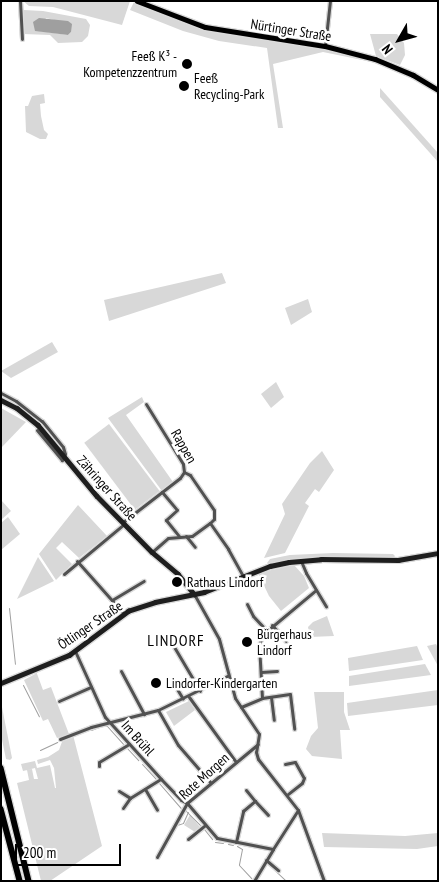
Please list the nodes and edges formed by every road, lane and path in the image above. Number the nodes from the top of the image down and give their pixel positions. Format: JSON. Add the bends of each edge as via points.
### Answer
{"nodes":[{"id":1,"x":20,"y":1,"type":"edge"},
{"id":2,"x":137,"y":1,"type":"edge"},
{"id":3,"x":330,"y":1,"type":"edge"},
{"id":4,"x":22,"y":39,"type":"dead end"},
{"id":5,"x":325,"y":46,"type":"junction"},
{"id":6,"x":438,"y":90,"type":"edge"},
{"id":7,"x":1,"y":393,"type":"edge"},
{"id":8,"x":1,"y":400,"type":"edge"},
{"id":9,"x":146,"y":404,"type":"dead end"},
{"id":10,"x":36,"y":430,"type":"dead end"},
{"id":11,"x":64,"y":457,"type":"junction"},
{"id":12,"x":184,"y":472,"type":"junction"},
{"id":13,"x":162,"y":492,"type":"junction"},
{"id":14,"x":123,"y":523,"type":"junction"},
{"id":15,"x":210,"y":523,"type":"junction"},
{"id":16,"x":180,"y":536,"type":"junction"},
{"id":17,"x":186,"y":536,"type":"junction"},
{"id":18,"x":195,"y":547,"type":"dead end"},
{"id":19,"x":152,"y":552,"type":"junction"},
{"id":20,"x":438,"y":554,"type":"edge"},
{"id":21,"x":301,"y":560,"type":"junction"},
{"id":22,"x":77,"y":561,"type":"junction"},
{"id":23,"x":64,"y":574,"type":"dead end"},
{"id":24,"x":243,"y":576,"type":"junction"},
{"id":25,"x":144,"y":581,"type":"dead end"},
{"id":26,"x":316,"y":590,"type":"junction"},
{"id":27,"x":194,"y":594,"type":"junction"},
{"id":28,"x":112,"y":600,"type":"junction"},
{"id":29,"x":248,"y":604,"type":"dead end"},
{"id":30,"x":326,"y":606,"type":"dead end"},
{"id":31,"x":124,"y":614,"type":"junction"},
{"id":32,"x":272,"y":625,"type":"junction"},
{"id":33,"x":266,"y":630,"type":"junction"},
{"id":34,"x":170,"y":640,"type":"dead end"},
{"id":35,"x":286,"y":641,"type":"dead end"},
{"id":36,"x":260,"y":650,"type":"junction"},
{"id":37,"x":274,"y":650,"type":"dead end"},
{"id":38,"x":74,"y":651,"type":"junction"},
{"id":39,"x":122,"y":671,"type":"dead end"},
{"id":40,"x":277,"y":671,"type":"dead end"},
{"id":41,"x":261,"y":672,"type":"junction"},
{"id":42,"x":227,"y":676,"type":"junction"},
{"id":43,"x":1,"y":683,"type":"edge"},
{"id":44,"x":174,"y":684,"type":"dead end"},
{"id":45,"x":91,"y":687,"type":"junction"},
{"id":46,"x":200,"y":691,"type":"junction"},
{"id":47,"x":189,"y":697,"type":"junction"},
{"id":48,"x":271,"y":697,"type":"junction"},
{"id":49,"x":262,"y":698,"type":"junction"},
{"id":50,"x":183,"y":699,"type":"junction"},
{"id":51,"x":59,"y":701,"type":"dead end"},
{"id":52,"x":241,"y":707,"type":"junction"},
{"id":53,"x":158,"y":710,"type":"junction"},
{"id":54,"x":144,"y":714,"type":"junction"},
{"id":55,"x":274,"y":720,"type":"dead end"},
{"id":56,"x":109,"y":722,"type":"junction"},
{"id":57,"x":294,"y":730,"type":"dead end"},
{"id":58,"x":60,"y":739,"type":"dead end"},
{"id":59,"x":129,"y":744,"type":"junction"},
{"id":60,"x":258,"y":744,"type":"junction"},
{"id":61,"x":236,"y":762,"type":"junction"},
{"id":62,"x":285,"y":764,"type":"dead end"},
{"id":63,"x":99,"y":766,"type":"dead end"},
{"id":64,"x":1,"y":768,"type":"edge"},
{"id":65,"x":161,"y":779,"type":"junction"},
{"id":66,"x":210,"y":782,"type":"junction"},
{"id":67,"x":144,"y":789,"type":"junction"},
{"id":68,"x":246,"y":790,"type":"dead end"},
{"id":69,"x":118,"y":791,"type":"dead end"},
{"id":70,"x":288,"y":794,"type":"junction"},
{"id":71,"x":130,"y":798,"type":"junction"},
{"id":72,"x":255,"y":801,"type":"junction"},
{"id":73,"x":187,"y":802,"type":"junction"},
{"id":74,"x":123,"y":808,"type":"dead end"},
{"id":75,"x":1,"y":809,"type":"edge"},
{"id":76,"x":157,"y":810,"type":"dead end"},
{"id":77,"x":298,"y":810,"type":"junction"},
{"id":78,"x":268,"y":816,"type":"dead end"},
{"id":79,"x":206,"y":824,"type":"junction"},
{"id":80,"x":188,"y":838,"type":"dead end"},
{"id":81,"x":236,"y":842,"type":"junction"},
{"id":82,"x":273,"y":849,"type":"junction"},
{"id":83,"x":157,"y":857,"type":"dead end"},
{"id":84,"x":266,"y":860,"type":"junction"},
{"id":85,"x":278,"y":870,"type":"dead end"},
{"id":86,"x":20,"y":881,"type":"edge"},
{"id":87,"x":29,"y":881,"type":"edge"},
{"id":88,"x":254,"y":881,"type":"edge"},
{"id":89,"x":324,"y":881,"type":"edge"}],
"edges":[{"from":1,"to":4,"type":"street"},
{"from":2,"to":5,"type":"main road","name":"Nürtinger Straße","via":[[205,27]]},
{"from":3,"to":5,"type":"street"},
{"from":5,"to":6,"type":"main road","name":"Nürtinger Straße","via":[[394,66]]},
{"from":7,"to":11,"type":"street","via":[[16,400],[42,421],[63,447]]},
{"from":8,"to":11,"type":"street","name":"Zähringer Straße","via":[[38,425]]},
{"from":9,"to":12,"type":"street","name":"Rappen","via":[[176,452]]},
{"from":10,"to":11,"type":"street","via":[[62,460]]},
{"from":11,"to":14,"type":"street","name":"Zähringer Straße"},
{"from":12,"to":13,"type":"street"},
{"from":12,"to":15,"type":"street","name":"Rappen","via":[[190,475],[214,510],[214,519]]},
{"from":13,"to":14,"type":"street"},
{"from":13,"to":16,"type":"street","via":[[177,510],[166,520]]},
{"from":14,"to":19,"type":"street","name":"Zähringer Straße"},
{"from":14,"to":22,"type":"street"},
{"from":15,"to":17,"type":"street","via":[[192,536]]},
{"from":15,"to":24,"type":"street"},
{"from":16,"to":17,"type":"street"},
{"from":16,"to":19,"type":"street","via":[[168,538]]},
{"from":17,"to":18,"type":"street"},
{"from":19,"to":27,"type":"street","name":"Zähringer Straße","via":[[178,574]]},
{"from":20,"to":21,"type":"street","name":"Ötlinger Straße","via":[[390,561]]},
{"from":21,"to":24,"type":"street","name":"Ötlinger Straße"},
{"from":21,"to":26,"type":"street"},
{"from":22,"to":23,"type":"street"},
{"from":22,"to":28,"type":"street"},
{"from":24,"to":27,"type":"street","name":"Ötlinger Straße"},
{"from":25,"to":28,"type":"street"},
{"from":26,"to":30,"type":"street"},
{"from":26,"to":32,"type":"street"},
{"from":27,"to":31,"type":"street","name":"Ötlinger Straße","via":[[155,602]]},
{"from":27,"to":42,"type":"street","via":[[220,639]]},
{"from":28,"to":31,"type":"street"},
{"from":29,"to":33,"type":"street","via":[[253,616]]},
{"from":31,"to":38,"type":"street","name":"Ötlinger Straße"},
{"from":32,"to":33,"type":"street"},
{"from":32,"to":35,"type":"street"},
{"from":33,"to":36,"type":"street","via":[[260,640]]},
{"from":34,"to":46,"type":"street"},
{"from":36,"to":37,"type":"street"},
{"from":36,"to":41,"type":"street"},
{"from":38,"to":43,"type":"street","name":"Ötlinger Straße"},
{"from":38,"to":45,"type":"street","name":"Im Brühl"},
{"from":39,"to":54,"type":"street"},
{"from":40,"to":41,"type":"street"},
{"from":41,"to":49,"type":"street"},
{"from":42,"to":46,"type":"street"},
{"from":42,"to":52,"type":"street"},
{"from":44,"to":50,"type":"street"},
{"from":45,"to":51,"type":"street"},
{"from":45,"to":56,"type":"street","name":"Im Brühl"},
{"from":46,"to":47,"type":"street"},
{"from":47,"to":50,"type":"street"},
{"from":47,"to":61,"type":"street"},
{"from":48,"to":49,"type":"street"},
{"from":48,"to":55,"type":"street"},
{"from":48,"to":57,"type":"street","via":[[290,694]]},
{"from":49,"to":52,"type":"street"},
{"from":50,"to":53,"type":"street"},
{"from":52,"to":60,"type":"street","via":[[257,731]]},
{"from":53,"to":54,"type":"street"},
{"from":53,"to":66,"type":"street","via":[[178,745]]},
{"from":54,"to":56,"type":"street"},
{"from":56,"to":58,"type":"street"},
{"from":56,"to":59,"type":"street","name":"Im Brühl"},
{"from":59,"to":63,"type":"street","via":[[99,762]]},
{"from":59,"to":65,"type":"street","name":"Im Brühl"},
{"from":60,"to":61,"type":"street","name":"Rote Morgen"},
{"from":60,"to":70,"type":"street","via":[[258,758]]},
{"from":61,"to":66,"type":"street","name":"Rote Morgen"},
{"from":62,"to":70,"type":"street","via":[[295,762],[304,778]]},
{"from":64,"to":87,"type":"highway"},
{"from":65,"to":67,"type":"street"},
{"from":65,"to":73,"type":"street","name":"Im Brühl"},
{"from":66,"to":73,"type":"street","name":"Rote Morgen"},
{"from":67,"to":71,"type":"street"},
{"from":67,"to":76,"type":"street"},
{"from":68,"to":72,"type":"street"},
{"from":69,"to":71,"type":"street"},
{"from":70,"to":77,"type":"street"},
{"from":71,"to":74,"type":"street"},
{"from":72,"to":78,"type":"street"},
{"from":72,"to":81,"type":"street","via":[[243,811]]},
{"from":73,"to":79,"type":"street","name":"Im Brühl"},
{"from":73,"to":83,"type":"street","name":"Rote Morgen"},
{"from":75,"to":86,"type":"highway"},
{"from":77,"to":82,"type":"street"},
{"from":77,"to":89,"type":"street"},
{"from":79,"to":80,"type":"street"},
{"from":79,"to":81,"type":"street","name":"Im Brühl","via":[[217,838]]},
{"from":81,"to":82,"type":"street","name":"Im Brühl"},
{"from":82,"to":84,"type":"street"},
{"from":84,"to":85,"type":"street"},
{"from":84,"to":88,"type":"street"}]}
